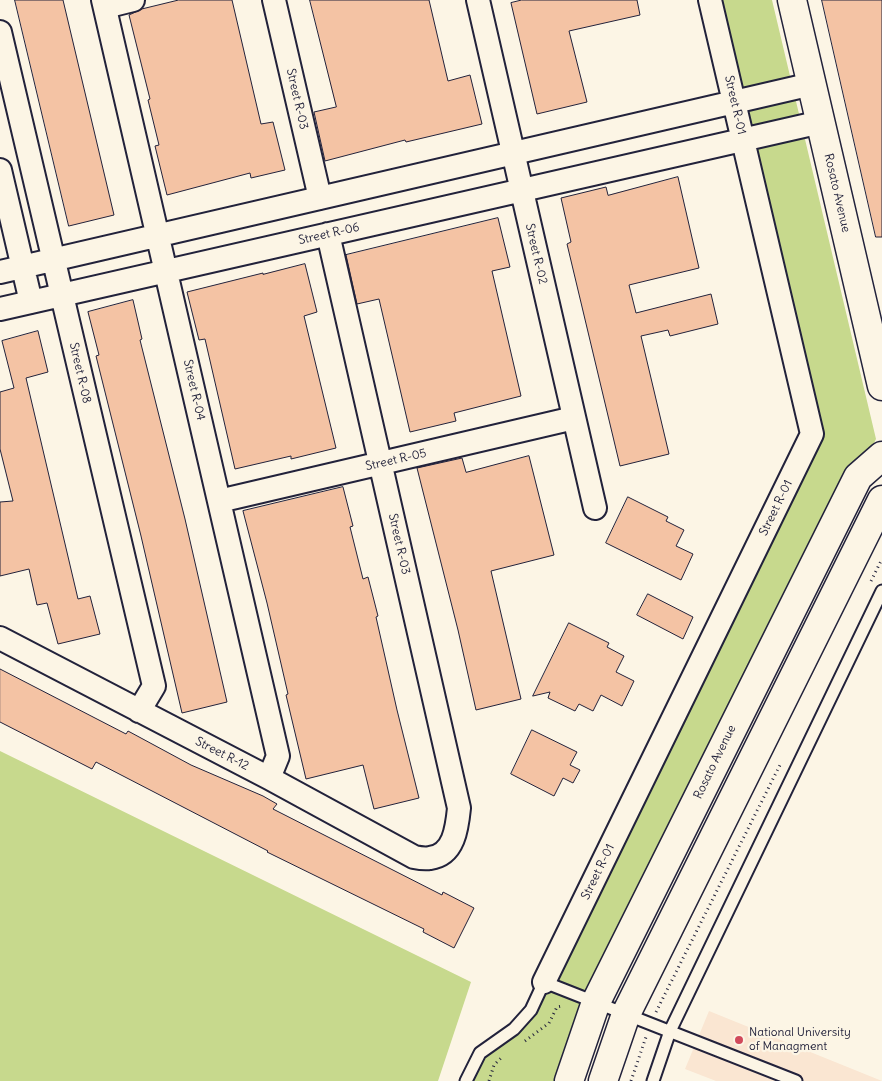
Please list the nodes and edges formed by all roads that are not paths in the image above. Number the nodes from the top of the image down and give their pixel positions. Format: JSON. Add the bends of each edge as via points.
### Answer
{"nodes":[{"id":1,"x":133,"y":0,"type":"edge"},
{"id":2,"x":274,"y":0,"type":"edge"},
{"id":3,"x":478,"y":0,"type":"edge"},
{"id":4,"x":710,"y":0,"type":"edge"},
{"id":5,"x":792,"y":0,"type":"edge"},
{"id":6,"x":104,"y":3,"type":"edge"},
{"id":7,"x":0,"y":32,"type":"edge"},
{"id":8,"x":812,"y":84,"type":"junction"},
{"id":9,"x":734,"y":102,"type":"junction"},
{"id":10,"x":820,"y":122,"type":"junction"},
{"id":11,"x":743,"y":139,"type":"junction"},
{"id":12,"x":514,"y":153,"type":"junction"},
{"id":13,"x":0,"y":170,"type":"edge"},
{"id":14,"x":522,"y":190,"type":"junction"},
{"id":15,"x":320,"y":198,"type":"junction"},
{"id":16,"x":328,"y":234,"type":"junction"},
{"id":17,"x":158,"y":236,"type":"junction"},
{"id":18,"x":54,"y":259,"type":"junction"},
{"id":19,"x":22,"y":267,"type":"junction"},
{"id":20,"x":166,"y":271,"type":"junction"},
{"id":21,"x":0,"y":272,"type":"edge"},
{"id":22,"x":62,"y":295,"type":"junction"},
{"id":23,"x":30,"y":302,"type":"junction"},
{"id":24,"x":0,"y":309,"type":"edge"},
{"id":25,"x":882,"y":386,"type":"edge"},
{"id":26,"x":574,"y":418,"type":"junction"},
{"id":27,"x":882,"y":456,"type":"edge"},
{"id":28,"x":380,"y":464,"type":"junction"},
{"id":29,"x":882,"y":500,"type":"edge"},
{"id":30,"x":219,"y":501,"type":"junction"},
{"id":31,"x":596,"y":508,"type":"dead end"},
{"id":32,"x":882,"y":591,"type":"edge"},
{"id":33,"x":0,"y":638,"type":"edge"},
{"id":34,"x":139,"y":711,"type":"junction"},
{"id":35,"x":269,"y":778,"type":"junction"},
{"id":36,"x":445,"y":852,"type":"joint"},
{"id":37,"x":544,"y":982,"type":"junction"},
{"id":38,"x":596,"y":1002,"type":"junction"},
{"id":39,"x":638,"y":1019,"type":"junction"},
{"id":40,"x":670,"y":1031,"type":"junction"},
{"id":41,"x":466,"y":1081,"type":"edge"},
{"id":42,"x":569,"y":1081,"type":"edge"},
{"id":43,"x":603,"y":1081,"type":"edge"},
{"id":44,"x":653,"y":1081,"type":"edge"},
{"id":45,"x":796,"y":1081,"type":"edge"}],
"edges":[{"from":1,"to":6,"type":"street"},
{"from":2,"to":15,"type":"street","name":"Street R-03"},
{"from":3,"to":12,"type":"street","name":"Street R-02"},
{"from":4,"to":9,"type":"street","name":"Street R-01"},
{"from":5,"to":8,"type":"street","name":"Rosato Avenue"},
{"from":6,"to":17,"type":"street","name":"Street R-04"},
{"from":7,"to":18,"type":"street","name":"Street R-08"},
{"from":8,"to":9,"type":"street"},
{"from":8,"to":10,"type":"street","name":"Rosato Avenue"},
{"from":9,"to":11,"type":"street","name":"Street R-01"},
{"from":9,"to":12,"type":"street"},
{"from":10,"to":11,"type":"street","name":"Street R-06"},
{"from":10,"to":25,"type":"street","name":"Rosato Avenue"},
{"from":11,"to":14,"type":"street","name":"Street R-06"},
{"from":11,"to":37,"type":"street","name":"Street R-01","via":[[812,434]]},
{"from":12,"to":14,"type":"street","name":"Street R-02"},
{"from":12,"to":15,"type":"street"},
{"from":13,"to":19,"type":"street"},
{"from":14,"to":16,"type":"street","name":"Street R-06"},
{"from":14,"to":26,"type":"street","name":"Street R-02"},
{"from":15,"to":17,"type":"street"},
{"from":16,"to":20,"type":"street","name":"Street R-06"},
{"from":16,"to":28,"type":"street","name":"Street R-03"},
{"from":17,"to":18,"type":"street"},
{"from":17,"to":20,"type":"street","name":"Street R-04"},
{"from":18,"to":19,"type":"street"},
{"from":18,"to":22,"type":"street","name":"Street R-08"},
{"from":19,"to":21,"type":"street"},
{"from":19,"to":23,"type":"street"},
{"from":20,"to":22,"type":"street","name":"Street R-06"},
{"from":20,"to":30,"type":"street","name":"Street R-04"},
{"from":22,"to":23,"type":"street","name":"Street R-06"},
{"from":22,"to":34,"type":"street","name":"Street R-08","via":[[154,686]]},
{"from":23,"to":24,"type":"street","name":"Street R-06"},
{"from":26,"to":28,"type":"street","name":"Street R-05"},
{"from":26,"to":31,"type":"street","name":"Street R-02"},
{"from":27,"to":38,"type":"street","name":"Rosato Avenue","via":[[858,477]]},
{"from":28,"to":30,"type":"street","name":"Street R-05"},
{"from":28,"to":36,"type":"street","name":"Street R-03","via":[[459,808],[456,834]]},
{"from":29,"to":39,"type":"street"},
{"from":30,"to":35,"type":"street","name":"Street R-04","via":[[278,756]]},
{"from":32,"to":40,"type":"lane"},
{"from":33,"to":34,"type":"street","name":"Street R-12"},
{"from":34,"to":35,"type":"street","name":"Street R-12"},
{"from":35,"to":36,"type":"street","name":"Street R-12","via":[[414,857],[431,858]]},
{"from":37,"to":38,"type":"lane"},
{"from":37,"to":41,"type":"lane","via":[[531,1010],[514,1029],[480,1053]]},
{"from":38,"to":39,"type":"lane"},
{"from":38,"to":42,"type":"street","name":"Rosato Avenue"},
{"from":39,"to":40,"type":"lane"},
{"from":39,"to":43,"type":"street"},
{"from":40,"to":44,"type":"lane"},
{"from":40,"to":45,"type":"lane"}]}
